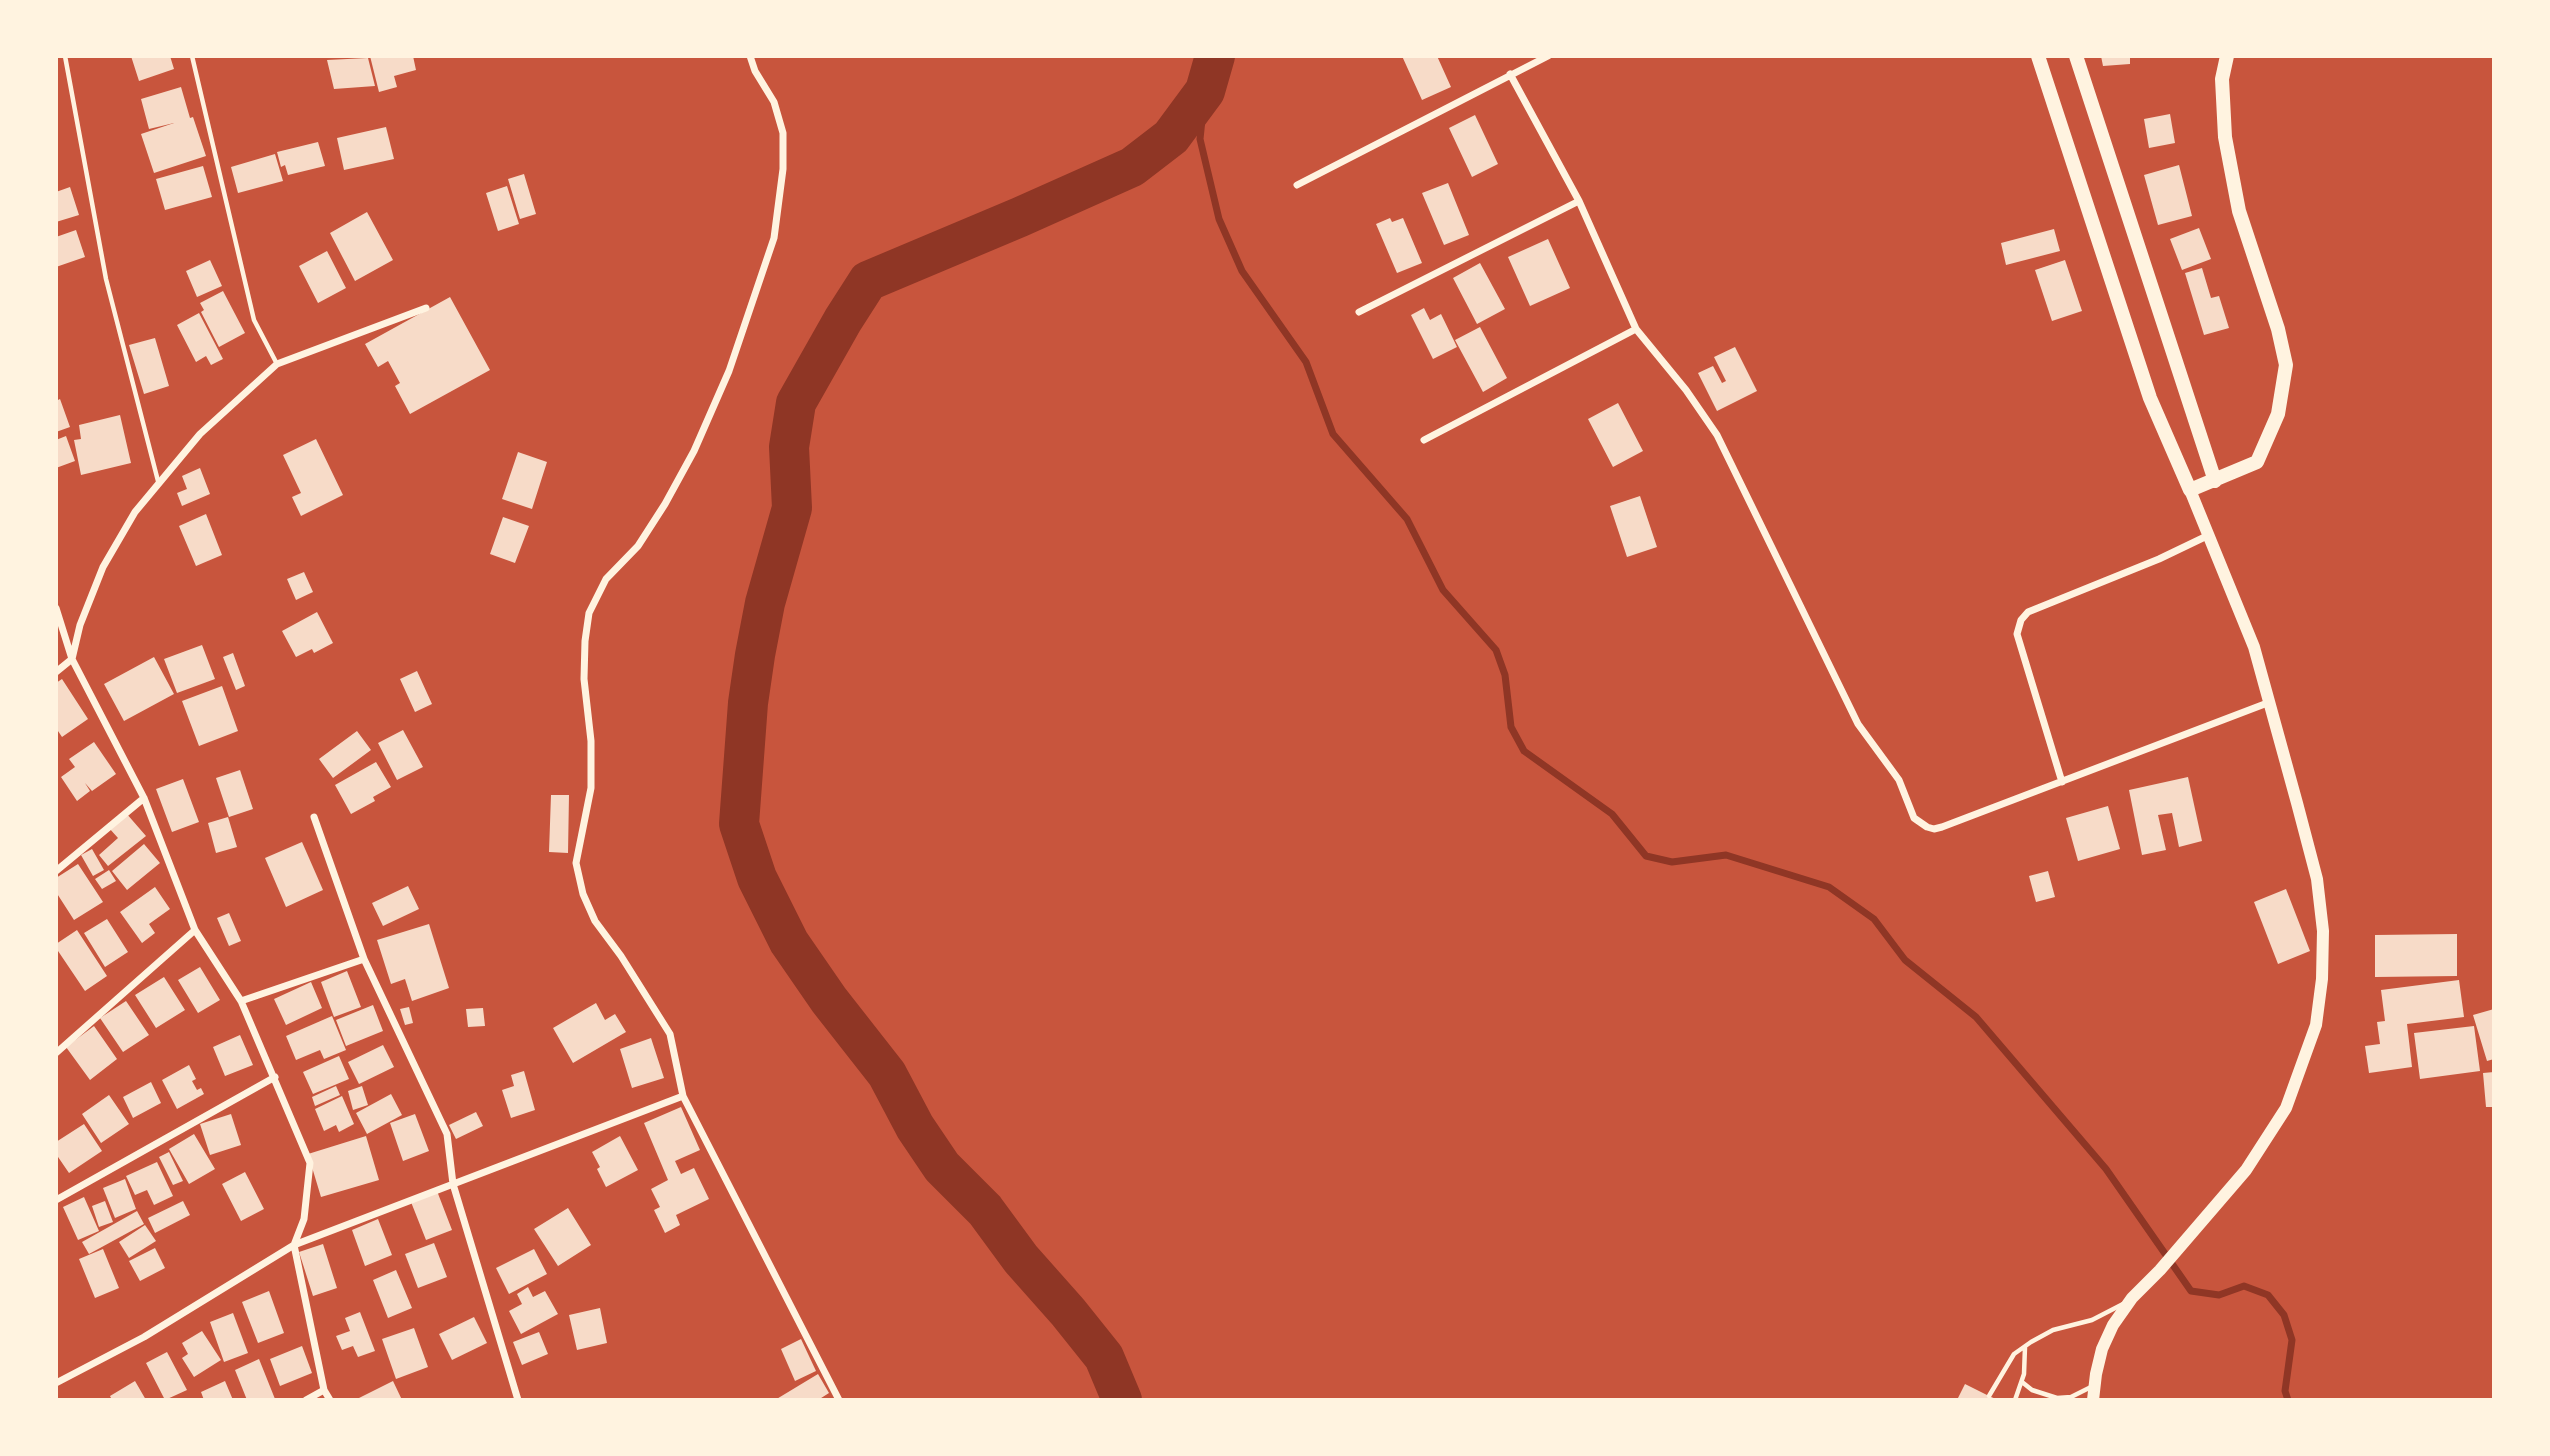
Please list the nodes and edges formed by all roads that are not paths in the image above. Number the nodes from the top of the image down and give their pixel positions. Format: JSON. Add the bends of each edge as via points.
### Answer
{"nodes":[{"id":1,"x":65,"y":56,"type":"edge"},
{"id":2,"x":192,"y":56,"type":"edge"},
{"id":3,"x":750,"y":56,"type":"edge"},
{"id":4,"x":1548,"y":56,"type":"edge"},
{"id":5,"x":2038,"y":56,"type":"edge"},
{"id":6,"x":2076,"y":56,"type":"edge"},
{"id":7,"x":2227,"y":56,"type":"edge"},
{"id":8,"x":1510,"y":74,"type":"junction"},
{"id":9,"x":1297,"y":185,"type":"dead end"},
{"id":10,"x":1578,"y":201,"type":"junction"},
{"id":11,"x":426,"y":308,"type":"dead end"},
{"id":12,"x":1359,"y":312,"type":"dead end"},
{"id":13,"x":1636,"y":329,"type":"junction"},
{"id":14,"x":277,"y":364,"type":"junction"},
{"id":15,"x":1424,"y":440,"type":"dead end"},
{"id":16,"x":158,"y":481,"type":"junction"},
{"id":17,"x":2215,"y":481,"type":"junction"},
{"id":18,"x":2190,"y":490,"type":"junction"},
{"id":19,"x":2209,"y":535,"type":"junction"},
{"id":20,"x":56,"y":608,"type":"edge"},
{"id":21,"x":72,"y":659,"type":"junction"},
{"id":22,"x":56,"y":672,"type":"edge"},
{"id":23,"x":2270,"y":702,"type":"junction"},
{"id":24,"x":2062,"y":782,"type":"junction"},
{"id":25,"x":144,"y":798,"type":"junction"},
{"id":26,"x":314,"y":817,"type":"dead end"},
{"id":27,"x":56,"y":870,"type":"edge"},
{"id":28,"x":195,"y":930,"type":"junction"},
{"id":29,"x":364,"y":959,"type":"junction"},
{"id":30,"x":241,"y":1001,"type":"junction"},
{"id":31,"x":56,"y":1053,"type":"edge"},
{"id":32,"x":275,"y":1077,"type":"junction"},
{"id":33,"x":683,"y":1097,"type":"junction"},
{"id":34,"x":453,"y":1184,"type":"junction"},
{"id":35,"x":56,"y":1200,"type":"edge"},
{"id":36,"x":294,"y":1245,"type":"junction"},
{"id":37,"x":2132,"y":1298,"type":"junction"},
{"id":38,"x":2025,"y":1347,"type":"junction"},
{"id":39,"x":2022,"y":1381,"type":"junction"},
{"id":40,"x":56,"y":1383,"type":"edge"},
{"id":41,"x":2094,"y":1385,"type":"junction"},
{"id":42,"x":324,"y":1390,"type":"junction"},
{"id":43,"x":1989,"y":1396,"type":"dead end"},
{"id":44,"x":306,"y":1400,"type":"edge"},
{"id":45,"x":330,"y":1400,"type":"edge"},
{"id":46,"x":518,"y":1400,"type":"edge"},
{"id":47,"x":839,"y":1400,"type":"edge"},
{"id":48,"x":2015,"y":1400,"type":"edge"},
{"id":49,"x":2093,"y":1400,"type":"edge"}],
"edges":[{"from":1,"to":16,"type":"lane","via":[[106,279]]},
{"from":2,"to":14,"type":"lane","via":[[254,320]]},
{"from":3,"to":33,"type":"street","via":[[774,102],[783,133],[774,238],[729,371],[694,451],[638,546],[606,579],[589,613],[585,640],[591,788],[576,863],[595,921],[670,1034]]},
{"from":4,"to":8,"type":"street"},
{"from":5,"to":18,"type":"main road","via":[[2150,397]]},
{"from":6,"to":17,"type":"main road"},
{"from":7,"to":17,"type":"main road","via":[[2222,79],[2225,137],[2239,212],[2286,365],[2278,414],[2257,462]]},
{"from":8,"to":9,"type":"street"},
{"from":8,"to":10,"type":"street"},
{"from":10,"to":12,"type":"street"},
{"from":10,"to":13,"type":"street"},
{"from":11,"to":14,"type":"street"},
{"from":13,"to":15,"type":"street"},
{"from":13,"to":24,"type":"street","via":[[1717,435],[1858,724],[1899,780],[1914,818],[1934,829]]},
{"from":14,"to":16,"type":"street","via":[[200,434]]},
{"from":16,"to":21,"type":"street","via":[[103,567]]},
{"from":17,"to":18,"type":"main road"},
{"from":18,"to":19,"type":"street"},
{"from":19,"to":23,"type":"street","via":[[2254,647]]},
{"from":19,"to":24,"type":"street","via":[[2028,612],[2021,620],[2017,634]]},
{"from":20,"to":21,"type":"street"},
{"from":21,"to":22,"type":"street"},
{"from":21,"to":25,"type":"street"},
{"from":23,"to":24,"type":"street"},
{"from":23,"to":37,"type":"street","via":[[2317,879],[2323,931],[2316,1025],[2286,1108],[2246,1170]]},
{"from":25,"to":27,"type":"street"},
{"from":25,"to":28,"type":"street"},
{"from":26,"to":29,"type":"street"},
{"from":28,"to":30,"type":"street"},
{"from":28,"to":31,"type":"street"},
{"from":29,"to":30,"type":"street"},
{"from":29,"to":34,"type":"street","via":[[447,1134]]},
{"from":30,"to":32,"type":"street"},
{"from":32,"to":35,"type":"street"},
{"from":32,"to":36,"type":"street","via":[[310,1163],[304,1219]]},
{"from":33,"to":34,"type":"street"},
{"from":33,"to":47,"type":"street"},
{"from":34,"to":36,"type":"street"},
{"from":34,"to":46,"type":"street"},
{"from":36,"to":40,"type":"street","via":[[144,1337]]},
{"from":36,"to":42,"type":"street"},
{"from":37,"to":38,"type":"lane","via":[[2092,1320],[2053,1330]]},
{"from":37,"to":41,"type":"street","via":[[2102,1349]]},
{"from":38,"to":39,"type":"lane"},
{"from":38,"to":43,"type":"lane","via":[[2014,1354]]},
{"from":39,"to":41,"type":"lane","via":[[2032,1390],[2057,1398],[2071,1397]]},
{"from":39,"to":48,"type":"lane"},
{"from":41,"to":49,"type":"street"},
{"from":42,"to":44,"type":"street"},
{"from":42,"to":45,"type":"street"}]}
